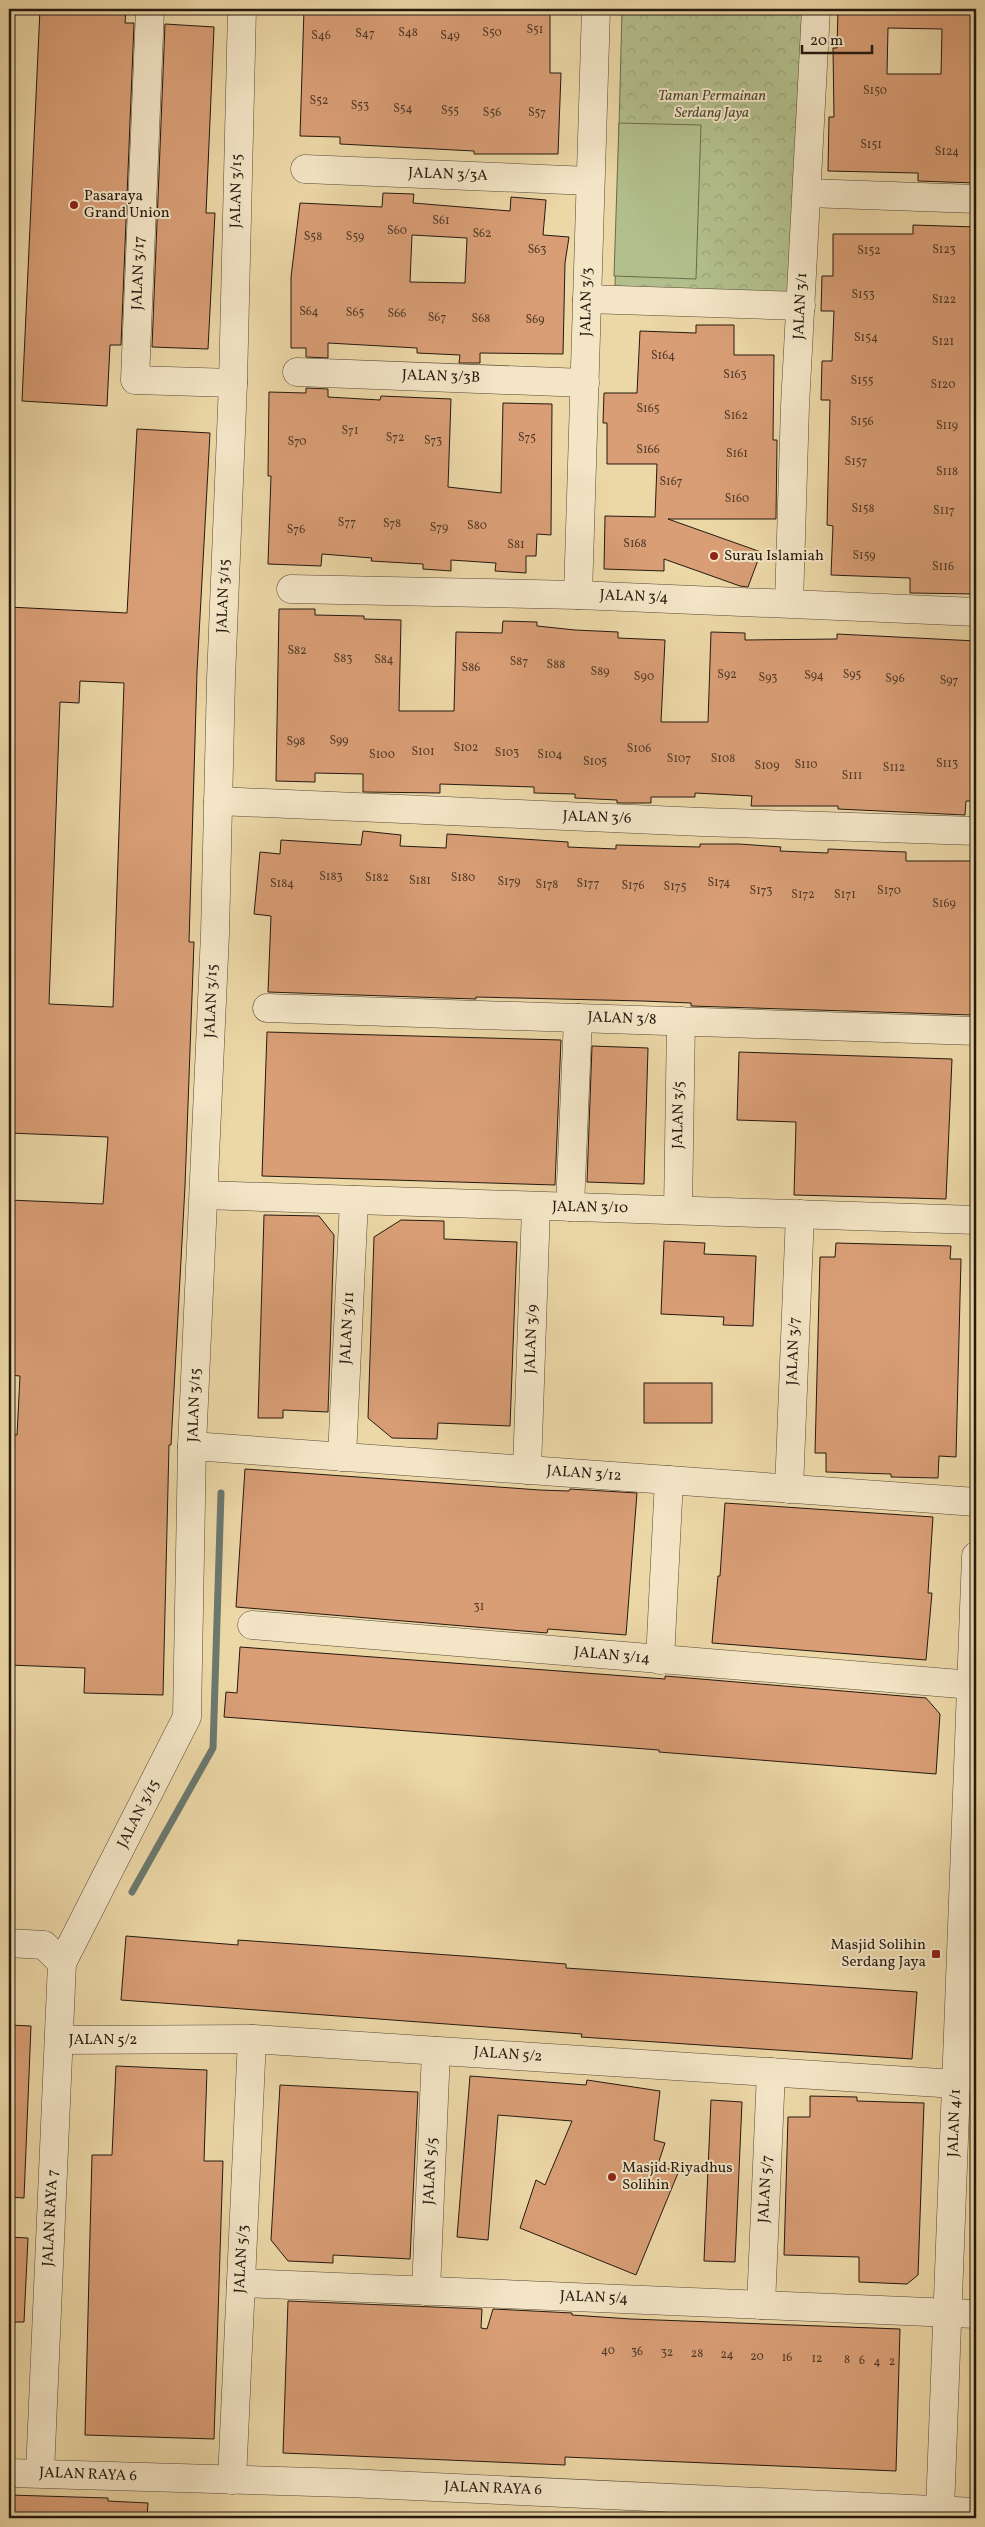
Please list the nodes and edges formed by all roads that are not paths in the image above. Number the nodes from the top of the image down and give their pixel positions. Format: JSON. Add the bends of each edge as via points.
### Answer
{"nodes":[{"id":1,"x":150,"y":9,"type":"edge"},
{"id":2,"x":242,"y":9,"type":"edge"},
{"id":3,"x":596,"y":9,"type":"edge"},
{"id":4,"x":816,"y":9,"type":"edge"},
{"id":5,"x":305,"y":169,"type":"dead end"},
{"id":6,"x":590,"y":181,"type":"junction"},
{"id":7,"x":807,"y":193,"type":"junction"},
{"id":8,"x":976,"y":199,"type":"edge"},
{"id":9,"x":587,"y":299,"type":"junction"},
{"id":10,"x":801,"y":306,"type":"junction"},
{"id":11,"x":297,"y":372,"type":"dead end"},
{"id":12,"x":585,"y":382,"type":"junction"},
{"id":13,"x":233,"y":383,"type":"junction"},
{"id":14,"x":291,"y":590,"type":"dead end"},
{"id":15,"x":578,"y":595,"type":"junction"},
{"id":16,"x":789,"y":603,"type":"junction"},
{"id":17,"x":976,"y":612,"type":"edge"},
{"id":18,"x":218,"y":801,"type":"junction"},
{"id":19,"x":976,"y":832,"type":"edge"},
{"id":20,"x":267,"y":1008,"type":"dead end"},
{"id":21,"x":578,"y":1018,"type":"junction"},
{"id":22,"x":681,"y":1021,"type":"junction"},
{"id":23,"x":976,"y":1031,"type":"edge"},
{"id":24,"x":204,"y":1195,"type":"junction"},
{"id":25,"x":354,"y":1200,"type":"junction"},
{"id":26,"x":536,"y":1207,"type":"junction"},
{"id":27,"x":570,"y":1207,"type":"junction"},
{"id":28,"x":678,"y":1210,"type":"junction"},
{"id":29,"x":800,"y":1214,"type":"junction"},
{"id":30,"x":976,"y":1220,"type":"edge"},
{"id":31,"x":192,"y":1446,"type":"junction"},
{"id":32,"x":342,"y":1457,"type":"junction"},
{"id":33,"x":528,"y":1470,"type":"junction"},
{"id":34,"x":669,"y":1480,"type":"junction"},
{"id":35,"x":789,"y":1489,"type":"junction"},
{"id":36,"x":976,"y":1502,"type":"edge"},
{"id":37,"x":976,"y":1556,"type":"edge"},
{"id":38,"x":252,"y":1625,"type":"dead end"},
{"id":39,"x":660,"y":1660,"type":"junction"},
{"id":40,"x":973,"y":1678,"type":"edge"},
{"id":41,"x":9,"y":1943,"type":"edge"},
{"id":42,"x":62,"y":1963,"type":"junction"},
{"id":43,"x":252,"y":2039,"type":"junction"},
{"id":44,"x":59,"y":2040,"type":"junction"},
{"id":45,"x":436,"y":2051,"type":"junction"},
{"id":46,"x":771,"y":2072,"type":"junction"},
{"id":47,"x":956,"y":2084,"type":"junction"},
{"id":48,"x":241,"y":2283,"type":"junction"},
{"id":49,"x":426,"y":2291,"type":"junction"},
{"id":50,"x":761,"y":2305,"type":"junction"},
{"id":51,"x":948,"y":2313,"type":"junction"},
{"id":52,"x":976,"y":2314,"type":"edge"},
{"id":53,"x":9,"y":2473,"type":"edge"},
{"id":54,"x":40,"y":2473,"type":"junction"},
{"id":55,"x":232,"y":2480,"type":"junction"},
{"id":56,"x":940,"y":2510,"type":"junction"},
{"id":57,"x":976,"y":2512,"type":"edge"}],
"edges":[{"from":1,"to":13,"type":"street","name":"JALAN 3/17","via":[[135,380]]},
{"from":2,"to":13,"type":"street","name":"JALAN 3/15"},
{"from":3,"to":6,"type":"street","name":"JALAN 3/3"},
{"from":4,"to":7,"type":"street","name":"JALAN 3/1"},
{"from":5,"to":6,"type":"street","name":"JALAN 3/3A"},
{"from":6,"to":9,"type":"street","name":"JALAN 3/3"},
{"from":7,"to":8,"type":"street"},
{"from":7,"to":10,"type":"street","name":"JALAN 3/1"},
{"from":9,"to":10,"type":"street"},
{"from":9,"to":12,"type":"street","name":"JALAN 3/3"},
{"from":10,"to":16,"type":"street","name":"JALAN 3/1"},
{"from":11,"to":12,"type":"street","name":"JALAN 3/3B"},
{"from":12,"to":15,"type":"street","name":"JALAN 3/3"},
{"from":13,"to":18,"type":"street","name":"JALAN 3/15"},
{"from":14,"to":15,"type":"street","name":"JALAN 3/4"},
{"from":15,"to":16,"type":"street","name":"JALAN 3/4"},
{"from":16,"to":17,"type":"street","name":"JALAN 3/4"},
{"from":18,"to":19,"type":"street","name":"JALAN 3/6"},
{"from":18,"to":24,"type":"street","name":"JALAN 3/15"},
{"from":20,"to":21,"type":"street","name":"JALAN 3/8"},
{"from":21,"to":22,"type":"street","name":"JALAN 3/8"},
{"from":21,"to":27,"type":"street"},
{"from":22,"to":23,"type":"street","name":"JALAN 3/8"},
{"from":22,"to":28,"type":"street","name":"JALAN 3/5"},
{"from":24,"to":25,"type":"street","name":"JALAN 3/10"},
{"from":24,"to":31,"type":"street","name":"JALAN 3/15"},
{"from":25,"to":26,"type":"street","name":"JALAN 3/10"},
{"from":25,"to":32,"type":"street","name":"JALAN 3/11"},
{"from":26,"to":27,"type":"street","name":"JALAN 3/10"},
{"from":26,"to":33,"type":"street","name":"JALAN 3/9"},
{"from":27,"to":28,"type":"street","name":"JALAN 3/10"},
{"from":28,"to":29,"type":"street","name":"JALAN 3/10"},
{"from":29,"to":30,"type":"street","name":"JALAN 3/10"},
{"from":29,"to":35,"type":"street","name":"JALAN 3/7"},
{"from":31,"to":32,"type":"street","name":"JALAN 3/12"},
{"from":31,"to":42,"type":"street","name":"JALAN 3/15","via":[[187,1717]]},
{"from":32,"to":33,"type":"street","name":"JALAN 3/12"},
{"from":33,"to":34,"type":"street","name":"JALAN 3/12"},
{"from":34,"to":35,"type":"street","name":"JALAN 3/12"},
{"from":34,"to":39,"type":"street"},
{"from":35,"to":36,"type":"street","name":"JALAN 3/12"},
{"from":37,"to":40,"type":"street","name":"JALAN 4/1"},
{"from":38,"to":39,"type":"street","name":"JALAN 3/14"},
{"from":39,"to":40,"type":"street","name":"JALAN 3/14"},
{"from":40,"to":47,"type":"street","name":"JALAN 4/1"},
{"from":41,"to":42,"type":"street","via":[[44,1945]]},
{"from":42,"to":44,"type":"street","name":"JALAN RAYA 7"},
{"from":43,"to":44,"type":"street","name":"JALAN 5/2"},
{"from":43,"to":45,"type":"street","name":"JALAN 5/2"},
{"from":43,"to":48,"type":"street","name":"JALAN 5/3"},
{"from":44,"to":54,"type":"street","name":"JALAN RAYA 7"},
{"from":45,"to":46,"type":"street","name":"JALAN 5/2"},
{"from":45,"to":49,"type":"street","name":"JALAN 5/5"},
{"from":46,"to":47,"type":"street","name":"JALAN 5/2"},
{"from":46,"to":50,"type":"street","name":"JALAN 5/7"},
{"from":47,"to":51,"type":"street","name":"JALAN 4/1"},
{"from":48,"to":49,"type":"street","name":"JALAN 5/4"},
{"from":48,"to":55,"type":"street","name":"JALAN 5/3"},
{"from":49,"to":50,"type":"street","name":"JALAN 5/4"},
{"from":50,"to":51,"type":"street","name":"JALAN 5/4"},
{"from":51,"to":52,"type":"street","name":"JALAN 5/4"},
{"from":51,"to":56,"type":"street","name":"JALAN 4/1"},
{"from":53,"to":54,"type":"street","name":"JALAN RAYA 6"},
{"from":54,"to":55,"type":"street","name":"JALAN RAYA 6"},
{"from":55,"to":56,"type":"street","name":"JALAN RAYA 6"},
{"from":56,"to":57,"type":"street","name":"JALAN RAYA 6"}]}
